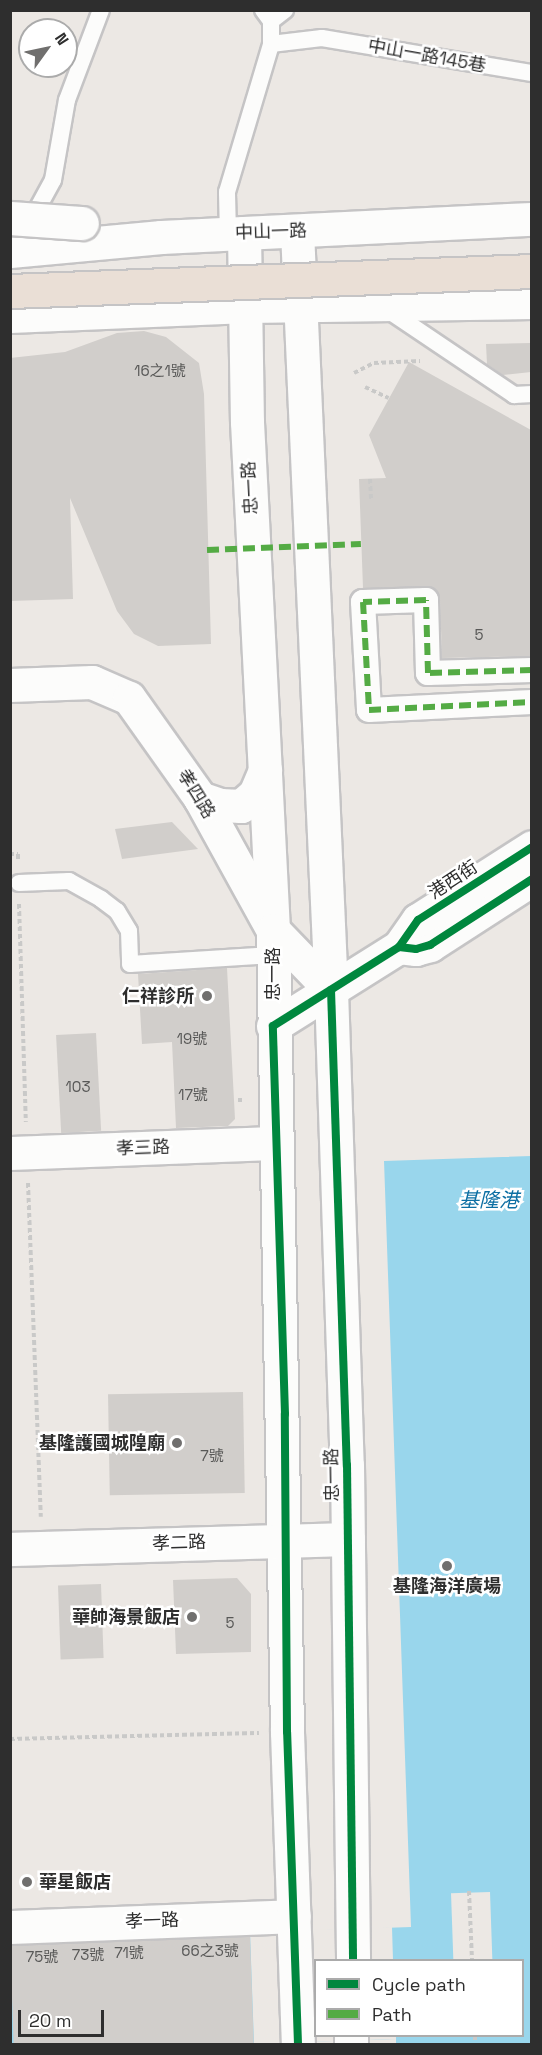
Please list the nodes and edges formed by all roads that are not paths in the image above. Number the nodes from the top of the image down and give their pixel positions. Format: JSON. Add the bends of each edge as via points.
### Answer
{"nodes":[{"id":1,"x":101,"y":10,"type":"edge"},
{"id":2,"x":285,"y":10,"type":"edge"},
{"id":3,"x":267,"y":16,"type":"edge"},
{"id":4,"x":271,"y":44,"type":"junction"},
{"id":5,"x":531,"y":73,"type":"edge"},
{"id":6,"x":10,"y":218,"type":"edge"},
{"id":7,"x":531,"y":219,"type":"edge"},
{"id":8,"x":297,"y":231,"type":"junction"},
{"id":9,"x":236,"y":234,"type":"junction"},
{"id":10,"x":161,"y":237,"type":"junction"},
{"id":11,"x":12,"y":251,"type":"edge"},
{"id":12,"x":531,"y":271,"type":"edge"},
{"id":13,"x":10,"y":291,"type":"edge"},
{"id":14,"x":531,"y":302,"type":"edge"},
{"id":15,"x":379,"y":304,"type":"junction"},
{"id":16,"x":300,"y":305,"type":"junction"},
{"id":17,"x":247,"y":306,"type":"junction"},
{"id":18,"x":10,"y":316,"type":"edge"},
{"id":19,"x":531,"y":394,"type":"edge"},
{"id":20,"x":531,"y":670,"type":"edge"},
{"id":21,"x":10,"y":685,"type":"edge"},
{"id":22,"x":531,"y":702,"type":"edge"},
{"id":23,"x":265,"y":770,"type":"junction"},
{"id":24,"x":200,"y":798,"type":"junction"},
{"id":25,"x":531,"y":847,"type":"edge"},
{"id":26,"x":531,"y":879,"type":"edge"},
{"id":27,"x":19,"y":883,"type":"road end"},
{"id":28,"x":273,"y":943,"type":"junction"},
{"id":29,"x":399,"y":947,"type":"junction"},
{"id":30,"x":331,"y":990,"type":"junction"},
{"id":31,"x":273,"y":1026,"type":"junction"},
{"id":32,"x":276,"y":1143,"type":"junction"},
{"id":33,"x":19,"y":1152,"type":"edge"},
{"id":34,"x":285,"y":1547,"type":"junction"},
{"id":35,"x":348,"y":1548,"type":"junction"},
{"id":36,"x":26,"y":1549,"type":"edge"},
{"id":37,"x":10,"y":1567,"type":"edge"},
{"id":38,"x":294,"y":1916,"type":"junction"},
{"id":39,"x":10,"y":1927,"type":"edge"},
{"id":40,"x":353,"y":1959,"type":"edge"},
{"id":41,"x":298,"y":2044,"type":"edge"}],
"edges":[{"from":1,"to":11,"type":"lane","via":[[67,100],[53,180]]},
{"from":2,"to":3,"type":"lane"},
{"from":3,"to":4,"type":"lane"},
{"from":4,"to":5,"type":"lane","name":"中山一路145巷","via":[[322,38]]},
{"from":4,"to":9,"type":"lane","via":[[227,192]]},
{"from":6,"to":10,"type":"street","bridge":true,"via":[[82,223]]},
{"from":7,"to":8,"type":"street","name":"中山一路"},
{"from":8,"to":9,"type":"street","name":"中山一路"},
{"from":8,"to":16,"type":"street","name":"忠一路"},
{"from":9,"to":10,"type":"street","name":"中山一路"},
{"from":9,"to":17,"type":"street","name":"忠一路"},
{"from":10,"to":11,"type":"street","name":"中山一路"},
{"from":12,"to":13,"type":"highway","bridge":true},
{"from":14,"to":15,"type":"street"},
{"from":15,"to":16,"type":"street"},
{"from":15,"to":19,"type":"lane","via":[[513,395]]},
{"from":16,"to":17,"type":"street"},
{"from":16,"to":30,"type":"street","name":"忠一路"},
{"from":17,"to":18,"type":"street"},
{"from":17,"to":23,"type":"street","name":"忠一路","via":[[247,422]]},
{"from":20,"to":22,"type":"street","via":[[428,673],[426,600],[363,602],[369,710]]},
{"from":21,"to":24,"type":"street","name":"孝四路","via":[[92,682],[120,693],[140,709]]},
{"from":23,"to":24,"type":"street","via":[[255,794],[241,806],[220,805]]},
{"from":23,"to":28,"type":"street","name":"忠一路"},
{"from":24,"to":28,"type":"street","name":"孝四路"},
{"from":25,"to":29,"type":"street","name":"港西街","via":[[418,920]]},
{"from":26,"to":29,"type":"street","name":"港西街","via":[[430,945],[416,949]]},
{"from":27,"to":28,"type":"lane","via":[[69,881],[101,899],[117,911],[129,931],[130,964]]},
{"from":28,"to":30,"type":"street","name":"孝四路"},
{"from":28,"to":31,"type":"street","name":"忠一路"},
{"from":29,"to":30,"type":"street","name":"港西街"},
{"from":30,"to":31,"type":"street","name":"港西街"},
{"from":30,"to":35,"type":"street","name":"忠一路"},
{"from":31,"to":32,"type":"street","name":"忠一路"},
{"from":32,"to":33,"type":"street","name":"孝三路"},
{"from":32,"to":34,"type":"street","name":"忠一路"},
{"from":34,"to":35,"type":"street","name":"孝二路"},
{"from":34,"to":36,"type":"street","name":"孝二路"},
{"from":34,"to":37,"type":"street","name":"孝二路"},
{"from":34,"to":38,"type":"street","name":"忠一路"},
{"from":35,"to":40,"type":"street","name":"忠一路"},
{"from":38,"to":39,"type":"street","name":"孝一路"},
{"from":38,"to":41,"type":"street","name":"忠一路"}]}
